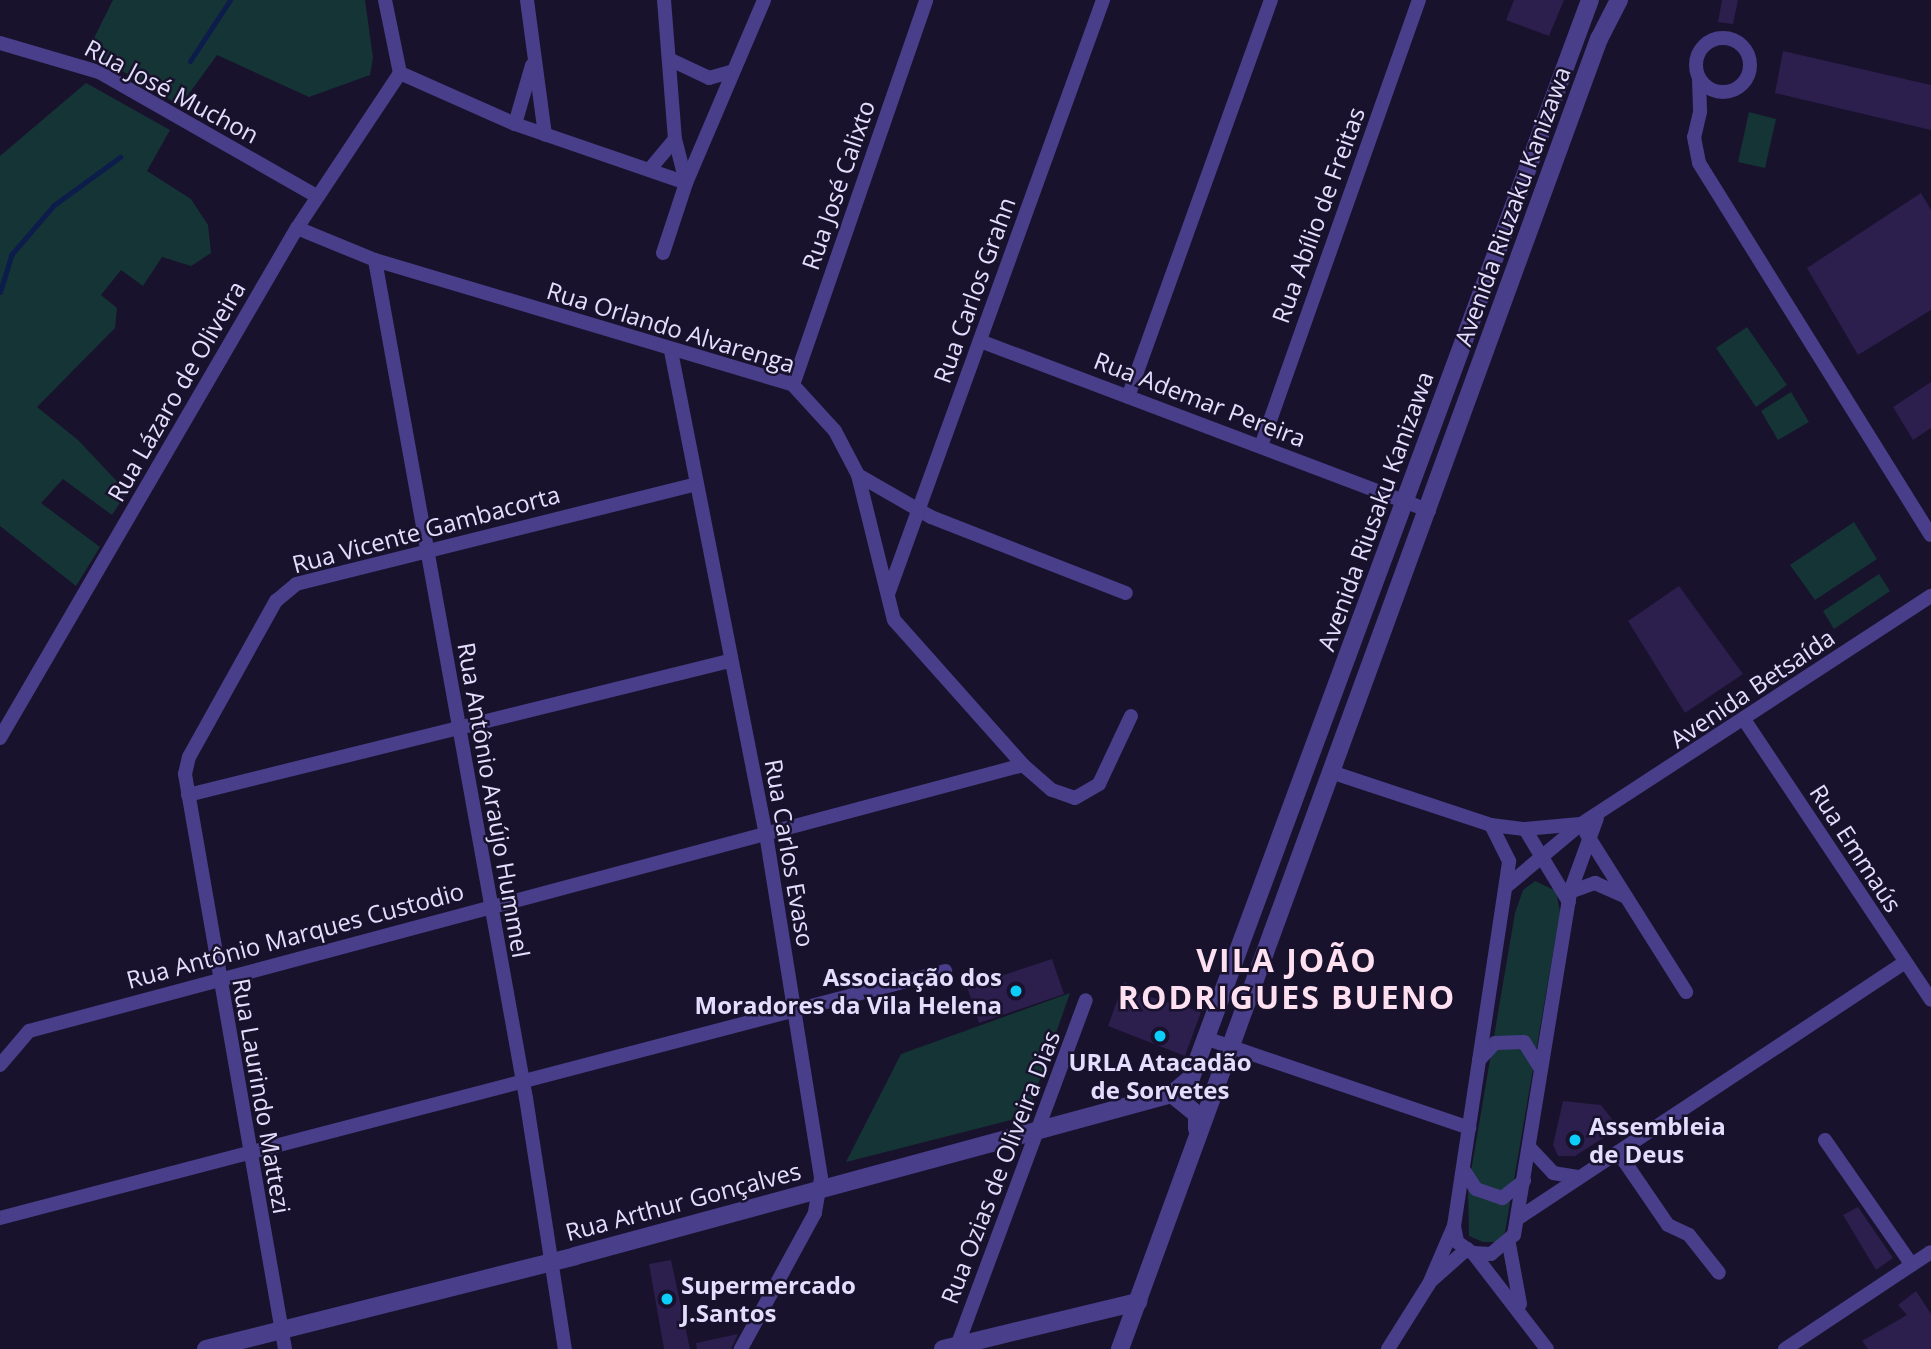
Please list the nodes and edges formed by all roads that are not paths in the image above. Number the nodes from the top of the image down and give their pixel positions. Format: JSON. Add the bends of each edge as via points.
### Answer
{"nodes":[{"id":1,"x":385,"y":0,"type":"edge"},
{"id":2,"x":527,"y":0,"type":"edge"},
{"id":3,"x":664,"y":0,"type":"edge"},
{"id":4,"x":764,"y":0,"type":"edge"},
{"id":5,"x":926,"y":0,"type":"edge"},
{"id":6,"x":1103,"y":0,"type":"edge"},
{"id":7,"x":1271,"y":0,"type":"edge"},
{"id":8,"x":1419,"y":0,"type":"edge"},
{"id":9,"x":1590,"y":0,"type":"edge"},
{"id":10,"x":1619,"y":0,"type":"edge"},
{"id":11,"x":0,"y":43,"type":"edge"},
{"id":12,"x":533,"y":47,"type":"junction"},
{"id":13,"x":671,"y":60,"type":"junction"},
{"id":14,"x":733,"y":71,"type":"junction"},
{"id":15,"x":400,"y":73,"type":"junction"},
{"id":16,"x":1699,"y":80,"type":"junction"},
{"id":17,"x":1722,"y":93,"type":"junction"},
{"id":18,"x":1700,"y":113,"type":"junction"},
{"id":19,"x":514,"y":124,"type":"junction"},
{"id":20,"x":545,"y":135,"type":"junction"},
{"id":21,"x":676,"y":139,"type":"junction"},
{"id":22,"x":650,"y":169,"type":"junction"},
{"id":23,"x":686,"y":183,"type":"junction"},
{"id":24,"x":316,"y":196,"type":"junction"},
{"id":25,"x":297,"y":228,"type":"junction"},
{"id":26,"x":663,"y":253,"type":"dead end"},
{"id":27,"x":375,"y":260,"type":"junction"},
{"id":28,"x":980,"y":341,"type":"junction"},
{"id":29,"x":671,"y":351,"type":"junction"},
{"id":30,"x":793,"y":385,"type":"junction"},
{"id":31,"x":1128,"y":397,"type":"junction"},
{"id":32,"x":1261,"y":446,"type":"junction"},
{"id":33,"x":858,"y":475,"type":"junction"},
{"id":34,"x":696,"y":484,"type":"junction"},
{"id":35,"x":1405,"y":502,"type":"junction"},
{"id":36,"x":918,"y":511,"type":"junction"},
{"id":37,"x":1429,"y":511,"type":"junction"},
{"id":38,"x":1931,"y":535,"type":"edge"},
{"id":39,"x":424,"y":549,"type":"junction"},
{"id":40,"x":1126,"y":593,"type":"dead end"},
{"id":41,"x":887,"y":596,"type":"junction"},
{"id":42,"x":1931,"y":596,"type":"edge"},
{"id":43,"x":729,"y":661,"type":"junction"},
{"id":44,"x":1131,"y":716,"type":"dead end"},
{"id":45,"x":1745,"y":721,"type":"junction"},
{"id":46,"x":458,"y":728,"type":"junction"},
{"id":47,"x":0,"y":738,"type":"edge"},
{"id":48,"x":1023,"y":765,"type":"junction"},
{"id":49,"x":186,"y":768,"type":"joint"},
{"id":50,"x":1334,"y":773,"type":"junction"},
{"id":51,"x":188,"y":795,"type":"junction"},
{"id":52,"x":1491,"y":825,"type":"junction"},
{"id":53,"x":1525,"y":829,"type":"junction"},
{"id":54,"x":1581,"y":830,"type":"junction"},
{"id":55,"x":766,"y":834,"type":"junction"},
{"id":56,"x":1543,"y":851,"type":"junction"},
{"id":57,"x":1558,"y":881,"type":"junction"},
{"id":58,"x":1507,"y":886,"type":"junction"},
{"id":59,"x":1569,"y":897,"type":"junction"},
{"id":60,"x":1632,"y":901,"type":"junction"},
{"id":61,"x":491,"y":906,"type":"junction"},
{"id":62,"x":1905,"y":962,"type":"junction"},
{"id":63,"x":945,"y":971,"type":"dead end"},
{"id":64,"x":219,"y":979,"type":"junction"},
{"id":65,"x":1686,"y":992,"type":"dead end"},
{"id":66,"x":1086,"y":1000,"type":"dead end"},
{"id":67,"x":1931,"y":1000,"type":"edge"},
{"id":68,"x":793,"y":1011,"type":"junction"},
{"id":69,"x":1208,"y":1039,"type":"junction"},
{"id":70,"x":1230,"y":1047,"type":"junction"},
{"id":71,"x":1479,"y":1060,"type":"junction"},
{"id":72,"x":0,"y":1065,"type":"edge"},
{"id":73,"x":1541,"y":1070,"type":"junction"},
{"id":74,"x":523,"y":1085,"type":"junction"},
{"id":75,"x":1172,"y":1094,"type":"junction"},
{"id":76,"x":1042,"y":1127,"type":"junction"},
{"id":77,"x":1469,"y":1128,"type":"junction"},
{"id":78,"x":1197,"y":1129,"type":"junction"},
{"id":79,"x":1825,"y":1140,"type":"dead end"},
{"id":80,"x":1530,"y":1148,"type":"junction"},
{"id":81,"x":1618,"y":1153,"type":"junction"},
{"id":82,"x":249,"y":1156,"type":"junction"},
{"id":83,"x":1462,"y":1167,"type":"junction"},
{"id":84,"x":1580,"y":1177,"type":"junction"},
{"id":85,"x":1525,"y":1181,"type":"junction"},
{"id":86,"x":822,"y":1188,"type":"junction"},
{"id":87,"x":0,"y":1219,"type":"edge"},
{"id":88,"x":1517,"y":1219,"type":"junction"},
{"id":89,"x":1454,"y":1226,"type":"junction"},
{"id":90,"x":1509,"y":1244,"type":"junction"},
{"id":91,"x":1470,"y":1251,"type":"junction"},
{"id":92,"x":1931,"y":1252,"type":"edge"},
{"id":93,"x":551,"y":1262,"type":"junction"},
{"id":94,"x":1912,"y":1265,"type":"junction"},
{"id":95,"x":1719,"y":1273,"type":"dead end"},
{"id":96,"x":1429,"y":1284,"type":"junction"},
{"id":97,"x":1138,"y":1302,"type":"junction"},
{"id":98,"x":1523,"y":1312,"type":"junction"},
{"id":99,"x":281,"y":1329,"type":"junction"},
{"id":100,"x":952,"y":1348,"type":"edge"},
{"id":101,"x":206,"y":1349,"type":"edge"},
{"id":102,"x":285,"y":1349,"type":"edge"},
{"id":103,"x":565,"y":1349,"type":"edge"},
{"id":104,"x":741,"y":1349,"type":"edge"},
{"id":105,"x":1120,"y":1349,"type":"edge"},
{"id":106,"x":1388,"y":1349,"type":"edge"},
{"id":107,"x":1547,"y":1349,"type":"edge"},
{"id":108,"x":1785,"y":1349,"type":"edge"}],
"edges":[{"from":1,"to":15,"type":"street"},
{"from":2,"to":12,"type":"street"},
{"from":3,"to":13,"type":"street"},
{"from":4,"to":14,"type":"street"},
{"from":5,"to":30,"type":"street","name":"Rua José Calixto"},
{"from":6,"to":28,"type":"street","name":"Rua Carlos Grahn"},
{"from":7,"to":31,"type":"street"},
{"from":8,"to":32,"type":"street","name":"Rua Abílio de Freitas"},
{"from":9,"to":35,"type":"street","name":"Avenida Riusaku Kanizawa"},
{"from":10,"to":37,"type":"street","name":"Avenida Riuzaku Kanizawa","via":[[1599,39]]},
{"from":11,"to":24,"type":"street","name":"Rua José Muchon","via":[[99,72]]},
{"from":12,"to":19,"type":"street","via":[[530,82]]},
{"from":12,"to":20,"type":"street"},
{"from":13,"to":14,"type":"street","via":[[709,78]]},
{"from":13,"to":21,"type":"street"},
{"from":14,"to":23,"type":"street"},
{"from":15,"to":19,"type":"street"},
{"from":15,"to":24,"type":"street","name":"Rua Lázaro de Oliveira"},
{"from":16,"to":17,"type":"street"},
{"from":16,"to":17,"type":"street","via":[[1695,63],[1702,46],[1718,38],[1736,41],[1748,54],[1749,72],[1739,88]]},
{"from":16,"to":18,"type":"street"},
{"from":17,"to":18,"type":"street"},
{"from":18,"to":38,"type":"street","via":[[1694,137],[1699,163]]},
{"from":19,"to":20,"type":"street"},
{"from":20,"to":22,"type":"street"},
{"from":21,"to":22,"type":"street"},
{"from":21,"to":23,"type":"street"},
{"from":22,"to":23,"type":"street"},
{"from":23,"to":26,"type":"street"},
{"from":24,"to":25,"type":"street","name":"Rua Lázaro de Oliveira"},
{"from":25,"to":27,"type":"street","name":"Rua Orlando Alvarenga"},
{"from":25,"to":47,"type":"street","name":"Rua Lázaro de Oliveira"},
{"from":27,"to":29,"type":"street","name":"Rua Orlando Alvarenga"},
{"from":27,"to":39,"type":"street","name":"Rua Antônio Araújo Hummel"},
{"from":28,"to":31,"type":"street","name":"Rua Ademar Pereira"},
{"from":28,"to":36,"type":"street","name":"Rua Carlos Grahn"},
{"from":29,"to":30,"type":"street","name":"Rua Orlando Alvarenga"},
{"from":29,"to":34,"type":"street","name":"Rua Carlos Evaso"},
{"from":30,"to":33,"type":"street","name":"Rua Orlando Alvarenga","via":[[835,431]]},
{"from":31,"to":32,"type":"street","name":"Rua Ademar Pereira"},
{"from":32,"to":35,"type":"street","name":"Rua Ademar Pereira"},
{"from":33,"to":36,"type":"street"},
{"from":33,"to":41,"type":"street","name":"Rua Orlando Alvarenga"},
{"from":34,"to":39,"type":"street","name":"Rua Vicente Gambacorta"},
{"from":34,"to":43,"type":"street","name":"Rua Carlos Evaso"},
{"from":35,"to":37,"type":"street"},
{"from":35,"to":69,"type":"street","name":"Avenida Riusaku Kanizawa"},
{"from":36,"to":40,"type":"street"},
{"from":36,"to":41,"type":"street","name":"Rua Carlos Grahn"},
{"from":37,"to":50,"type":"street","name":"Avenida Riuzaku Kanizawa"},
{"from":39,"to":46,"type":"street","name":"Rua Antônio Araújo Hummel"},
{"from":39,"to":49,"type":"street","name":"Rua Vicente Gambacorta","via":[[284,591]]},
{"from":41,"to":48,"type":"street","name":"Rua Orlando Alvarenga","via":[[894,620]]},
{"from":42,"to":45,"type":"street","name":"Avenida Betsaída"},
{"from":43,"to":46,"type":"street"},
{"from":43,"to":55,"type":"street","name":"Rua Carlos Evaso"},
{"from":44,"to":48,"type":"street","name":"Rua Orlando Alvarenga","via":[[1099,784],[1075,798],[1063,797]]},
{"from":45,"to":54,"type":"street","name":"Avenida Betsaída"},
{"from":45,"to":62,"type":"street","name":"Rua Emmaús"},
{"from":46,"to":51,"type":"street"},
{"from":46,"to":61,"type":"street","name":"Rua Antônio Araújo Hummel"},
{"from":48,"to":55,"type":"street","name":"Rua Antônio Marques Custodio"},
{"from":49,"to":51,"type":"street","name":"Rua Laurindo Mattezi"},
{"from":50,"to":52,"type":"street"},
{"from":50,"to":70,"type":"street","name":"Avenida Riuzaku Kanizawa"},
{"from":51,"to":64,"type":"street","name":"Rua Laurindo Mattezi"},
{"from":52,"to":53,"type":"street"},
{"from":52,"to":58,"type":"street","via":[[1509,861]]},
{"from":53,"to":54,"type":"street"},
{"from":53,"to":56,"type":"street"},
{"from":54,"to":56,"type":"street"},
{"from":54,"to":59,"type":"street"},
{"from":54,"to":60,"type":"street"},
{"from":55,"to":61,"type":"street","name":"Rua Antônio Marques Custodio"},
{"from":55,"to":68,"type":"street","name":"Rua Carlos Evaso"},
{"from":56,"to":57,"type":"street"},
{"from":56,"to":58,"type":"street"},
{"from":57,"to":58,"type":"street","via":[[1537,870]]},
{"from":57,"to":59,"type":"street"},
{"from":58,"to":71,"type":"street"},
{"from":59,"to":60,"type":"street","via":[[1595,883]]},
{"from":59,"to":73,"type":"street"},
{"from":60,"to":65,"type":"street"},
{"from":61,"to":64,"type":"street","name":"Rua Antônio Marques Custodio"},
{"from":61,"to":74,"type":"street","name":"Rua Antônio Araújo Hummel"},
{"from":62,"to":67,"type":"street","name":"Rua Emmaús"},
{"from":62,"to":81,"type":"street"},
{"from":63,"to":68,"type":"street"},
{"from":64,"to":72,"type":"street","name":"Rua Antônio Marques Custodio","via":[[29,1031]]},
{"from":64,"to":82,"type":"street","name":"Rua Laurindo Mattezi"},
{"from":66,"to":76,"type":"street","name":"Rua Ozias de Oliveira Dias"},
{"from":68,"to":74,"type":"street"},
{"from":68,"to":86,"type":"street","name":"Rua Carlos Evaso"},
{"from":69,"to":70,"type":"street"},
{"from":69,"to":75,"type":"street","via":[[1191,1078]]},
{"from":70,"to":77,"type":"street"},
{"from":70,"to":78,"type":"street","name":"Avenida Riuzaku Kanizawa"},
{"from":71,"to":73,"type":"street","via":[[1495,1043],[1524,1042]]},
{"from":71,"to":77,"type":"street"},
{"from":73,"to":80,"type":"street"},
{"from":74,"to":82,"type":"street"},
{"from":74,"to":93,"type":"street","name":"Rua Antônio Araújo Hummel"},
{"from":75,"to":76,"type":"street","name":"Rua Arthur Gonçalves"},
{"from":75,"to":78,"type":"street","via":[[1196,1114]]},
{"from":76,"to":86,"type":"street","name":"Rua Arthur Gonçalves"},
{"from":76,"to":100,"type":"street","name":"Rua Ozias de Oliveira Dias"},
{"from":77,"to":83,"type":"street"},
{"from":78,"to":97,"type":"street","name":"Avenida Riuzaku Kanizawa"},
{"from":79,"to":94,"type":"street"},
{"from":80,"to":84,"type":"street","via":[[1553,1173]]},
{"from":80,"to":85,"type":"street"},
{"from":81,"to":84,"type":"street"},
{"from":81,"to":95,"type":"street","via":[[1668,1225],[1689,1234]]},
{"from":82,"to":87,"type":"street"},
{"from":82,"to":99,"type":"street","name":"Rua Laurindo Mattezi"},
{"from":83,"to":85,"type":"street","via":[[1476,1189],[1502,1198]]},
{"from":83,"to":89,"type":"street"},
{"from":84,"to":88,"type":"street"},
{"from":85,"to":88,"type":"street"},
{"from":86,"to":93,"type":"street","name":"Rua Arthur Gonçalves"},
{"from":86,"to":104,"type":"street","name":"Rua Carlos Evaso","via":[[815,1213]]},
{"from":88,"to":90,"type":"street"},
{"from":89,"to":91,"type":"street","via":[[1457,1242]]},
{"from":89,"to":96,"type":"street"},
{"from":90,"to":91,"type":"street","via":[[1491,1254]]},
{"from":90,"to":98,"type":"street"},
{"from":91,"to":96,"type":"street"},
{"from":91,"to":98,"type":"street"},
{"from":92,"to":94,"type":"street"},
{"from":93,"to":99,"type":"street","name":"Rua Arthur Gonçalves"},
{"from":93,"to":103,"type":"street","name":"Rua Antônio Araújo Hummel"},
{"from":94,"to":108,"type":"street"},
{"from":96,"to":106,"type":"street"},
{"from":97,"to":100,"type":"street"},
{"from":97,"to":105,"type":"street","name":"Avenida Riuzaku Kanizawa"},
{"from":98,"to":107,"type":"street"},
{"from":99,"to":101,"type":"street","name":"Rua Arthur Gonçalves"},
{"from":99,"to":102,"type":"street","name":"Rua Laurindo Mattezi"}]}
